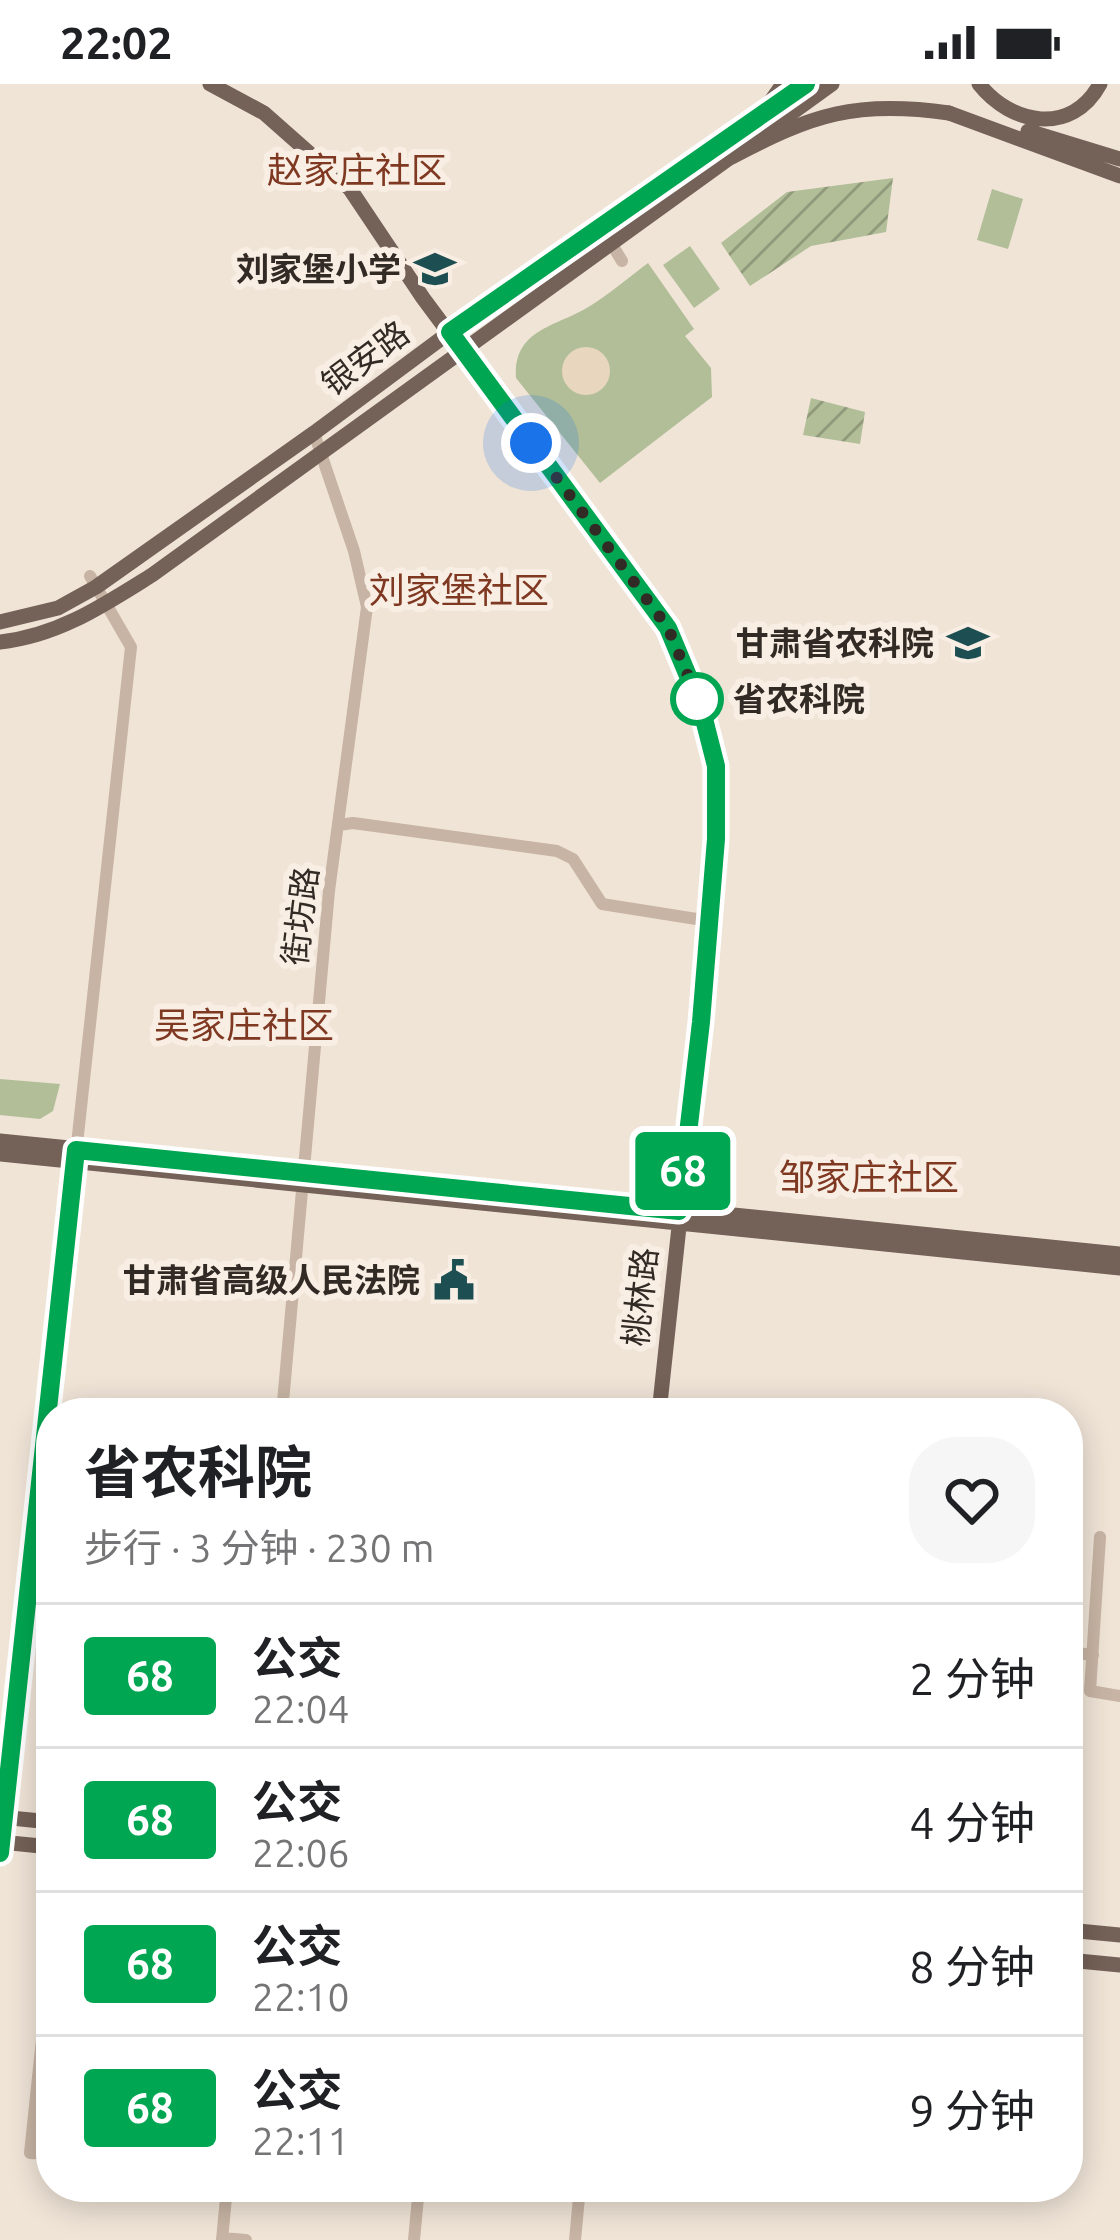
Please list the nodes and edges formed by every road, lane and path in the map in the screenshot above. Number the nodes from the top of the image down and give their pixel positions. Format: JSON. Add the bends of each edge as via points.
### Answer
{"nodes":[{"id":1,"x":210,"y":84,"type":"edge"},
{"id":2,"x":783,"y":84,"type":"edge"},
{"id":3,"x":806,"y":84,"type":"edge"},
{"id":4,"x":832,"y":84,"type":"edge"},
{"id":5,"x":979,"y":84,"type":"edge"},
{"id":6,"x":1100,"y":84,"type":"edge"},
{"id":7,"x":949,"y":113,"type":"junction"},
{"id":8,"x":757,"y":121,"type":"junction"},
{"id":9,"x":732,"y":157,"type":"junction"},
{"id":10,"x":1120,"y":159,"type":"edge"},
{"id":11,"x":1120,"y":176,"type":"edge"},
{"id":12,"x":610,"y":243,"type":"junction"},
{"id":13,"x":622,"y":261,"type":"dead end"},
{"id":14,"x":450,"y":332,"type":"junction"},
{"id":15,"x":461,"y":349,"type":"junction"},
{"id":16,"x":314,"y":434,"type":"junction"},
{"id":17,"x":321,"y":453,"type":"junction"},
{"id":18,"x":93,"y":581,"type":"junction"},
{"id":19,"x":108,"y":604,"type":"junction"},
{"id":20,"x":0,"y":622,"type":"edge"},
{"id":21,"x":0,"y":643,"type":"edge"},
{"id":22,"x":339,"y":825,"type":"junction"},
{"id":23,"x":709,"y":921,"type":"junction"},
{"id":24,"x":0,"y":1141,"type":"edge"},
{"id":25,"x":0,"y":1154,"type":"edge"},
{"id":26,"x":75,"y":1156,"type":"junction"},
{"id":27,"x":303,"y":1178,"type":"junction"},
{"id":28,"x":678,"y":1217,"type":"junction"},
{"id":29,"x":1120,"y":1254,"type":"edge"},
{"id":30,"x":1120,"y":1268,"type":"edge"},
{"id":31,"x":48,"y":1398,"type":"edge"},
{"id":32,"x":283,"y":1398,"type":"edge"},
{"id":33,"x":660,"y":1398,"type":"edge"},
{"id":34,"x":36,"y":1511,"type":"edge"},
{"id":35,"x":1100,"y":1537,"type":"dead end"},
{"id":36,"x":33,"y":1538,"type":"junction"},
{"id":37,"x":36,"y":1538,"type":"edge"},
{"id":38,"x":1083,"y":1654,"type":"edge"},
{"id":39,"x":1093,"y":1655,"type":"junction"},
{"id":40,"x":1120,"y":1696,"type":"edge"},
{"id":41,"x":2,"y":1817,"type":"edge"},
{"id":42,"x":36,"y":1820,"type":"edge"},
{"id":43,"x":1,"y":1842,"type":"edge"},
{"id":44,"x":36,"y":1846,"type":"edge"},
{"id":45,"x":0,"y":1852,"type":"edge"},
{"id":46,"x":1083,"y":1931,"type":"edge"},
{"id":47,"x":1120,"y":1935,"type":"edge"},
{"id":48,"x":1083,"y":1961,"type":"edge"},
{"id":49,"x":1120,"y":1965,"type":"edge"},
{"id":50,"x":36,"y":2096,"type":"edge"},
{"id":51,"x":36,"y":2154,"type":"edge"},
{"id":52,"x":226,"y":2202,"type":"edge"},
{"id":53,"x":418,"y":2202,"type":"edge"},
{"id":54,"x":579,"y":2202,"type":"edge"},
{"id":55,"x":222,"y":2239,"type":"edge"},
{"id":56,"x":246,"y":2240,"type":"edge"},
{"id":57,"x":414,"y":2240,"type":"edge"},
{"id":58,"x":575,"y":2240,"type":"edge"}],
"edges":[{"from":1,"to":14,"type":"main road","name":"桃林路","via":[[264,113],[350,189]]},
{"from":2,"to":8,"type":"main road"},
{"from":3,"to":8,"type":"main road","name":"银安路"},
{"from":4,"to":9,"type":"main road","bridge":true},
{"from":5,"to":6,"type":"main road","via":[[1001,108],[1058,119],[1078,111]]},
{"from":7,"to":9,"type":"main road","bridge":true,"via":[[829,114]]},
{"from":7,"to":10,"type":"main road"},
{"from":7,"to":11,"type":"main road"},
{"from":8,"to":14,"type":"main road","name":"银安路"},
{"from":9,"to":12,"type":"main road","name":"银安路"},
{"from":12,"to":13,"type":"street"},
{"from":12,"to":15,"type":"main road","name":"银安路"},
{"from":14,"to":15,"type":"main road","name":"桃林路"},
{"from":14,"to":16,"type":"main road","name":"银安路"},
{"from":15,"to":17,"type":"main road","name":"银安路"},
{"from":15,"to":23,"type":"main road","name":"桃林路","via":[[668,628],[716,766]]},
{"from":16,"to":17,"type":"street","name":"街坊路"},
{"from":16,"to":18,"type":"main road","name":"银安路"},
{"from":17,"to":19,"type":"main road","name":"银安路"},
{"from":17,"to":22,"type":"street","name":"街坊路","via":[[367,607]]},
{"from":18,"to":19,"type":"street"},
{"from":18,"to":20,"type":"main road","name":"银安路","via":[[58,608]]},
{"from":19,"to":21,"type":"main road","name":"银安路"},
{"from":19,"to":26,"type":"street","via":[[130,647]]},
{"from":22,"to":23,"type":"street","via":[[557,851],[573,859],[602,904]]},
{"from":22,"to":27,"type":"street","name":"街坊路"},
{"from":23,"to":28,"type":"main road","name":"桃林路"},
{"from":24,"to":26,"type":"main road"},
{"from":25,"to":26,"type":"main road"},
{"from":26,"to":27,"type":"main road"},
{"from":26,"to":31,"type":"street"},
{"from":27,"to":28,"type":"main road"},
{"from":27,"to":32,"type":"street","name":"街坊路"},
{"from":28,"to":29,"type":"main road"},
{"from":28,"to":30,"type":"main road"},
{"from":28,"to":33,"type":"main road","name":"桃林路"},
{"from":34,"to":36,"type":"street"},
{"from":35,"to":39,"type":"street"},
{"from":36,"to":37,"type":"street"},
{"from":36,"to":41,"type":"street"},
{"from":38,"to":39,"type":"street"},
{"from":39,"to":40,"type":"street","via":[[1090,1690]]},
{"from":41,"to":42,"type":"main road"},
{"from":41,"to":43,"type":"street"},
{"from":43,"to":44,"type":"main road"},
{"from":43,"to":45,"type":"street"},
{"from":46,"to":47,"type":"main road"},
{"from":48,"to":49,"type":"main road"},
{"from":50,"to":51,"type":"street"},
{"from":52,"to":55,"type":"street"},
{"from":53,"to":57,"type":"street"},
{"from":54,"to":58,"type":"street"},
{"from":55,"to":56,"type":"street"}]}
